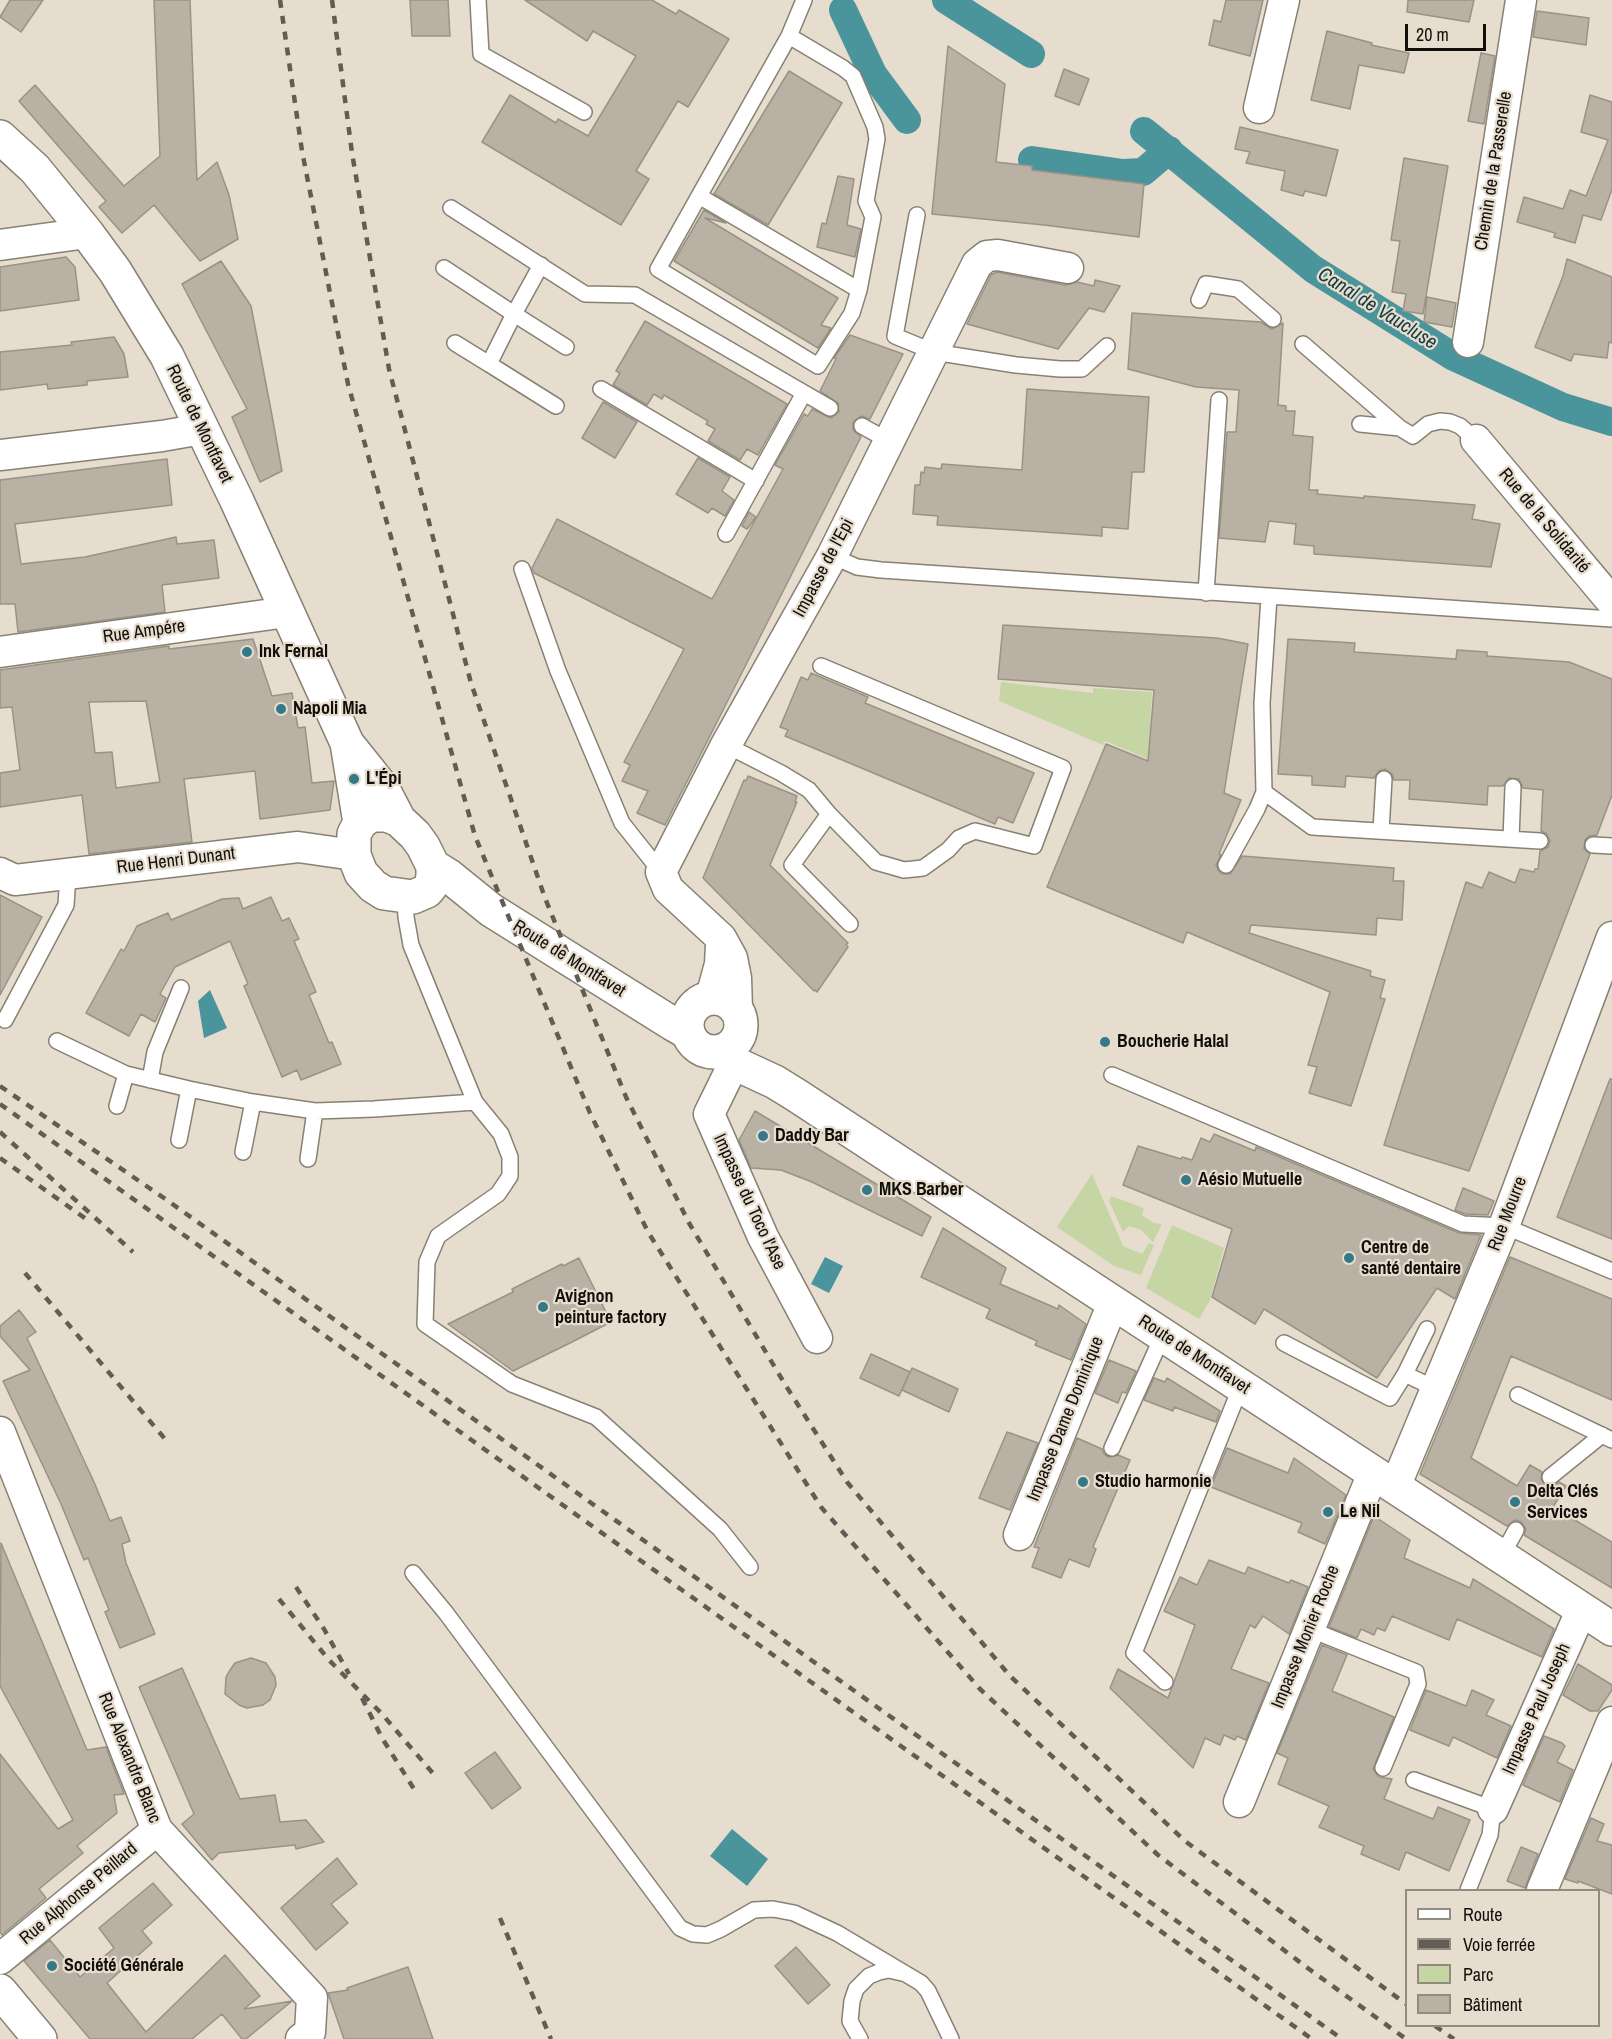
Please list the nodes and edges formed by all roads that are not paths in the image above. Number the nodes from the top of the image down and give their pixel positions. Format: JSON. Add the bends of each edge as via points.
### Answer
{"nodes":[{"id":1,"x":478,"y":0,"type":"edge"},
{"id":2,"x":804,"y":0,"type":"edge"},
{"id":3,"x":1284,"y":0,"type":"edge"},
{"id":4,"x":1521,"y":0,"type":"edge"},
{"id":5,"x":789,"y":36,"type":"junction"},
{"id":6,"x":1259,"y":108,"type":"dead end"},
{"id":7,"x":584,"y":112,"type":"dead end"},
{"id":8,"x":0,"y":136,"type":"edge"},
{"id":9,"x":699,"y":196,"type":"junction"},
{"id":10,"x":451,"y":207,"type":"dead end"},
{"id":11,"x":917,"y":215,"type":"dead end"},
{"id":12,"x":87,"y":233,"type":"junction"},
{"id":13,"x":0,"y":245,"type":"edge"},
{"id":14,"x":541,"y":265,"type":"junction"},
{"id":15,"x":444,"y":268,"type":"dead end"},
{"id":16,"x":1068,"y":268,"type":"dead end"},
{"id":17,"x":859,"y":290,"type":"junction"},
{"id":18,"x":1199,"y":300,"type":"dead end"},
{"id":19,"x":514,"y":314,"type":"junction"},
{"id":20,"x":1273,"y":319,"type":"dead end"},
{"id":21,"x":1468,"y":342,"type":"dead end"},
{"id":22,"x":455,"y":343,"type":"dead end"},
{"id":23,"x":1303,"y":344,"type":"dead end"},
{"id":24,"x":1107,"y":346,"type":"dead end"},
{"id":25,"x":566,"y":347,"type":"dead end"},
{"id":26,"x":934,"y":352,"type":"junction"},
{"id":27,"x":489,"y":364,"type":"junction"},
{"id":28,"x":601,"y":389,"type":"dead end"},
{"id":29,"x":804,"y":393,"type":"junction"},
{"id":30,"x":1219,"y":400,"type":"dead end"},
{"id":31,"x":556,"y":406,"type":"dead end"},
{"id":32,"x":830,"y":408,"type":"dead end"},
{"id":33,"x":1360,"y":423,"type":"dead end"},
{"id":34,"x":862,"y":426,"type":"dead end"},
{"id":35,"x":1400,"y":428,"type":"junction"},
{"id":36,"x":202,"y":429,"type":"junction"},
{"id":37,"x":889,"y":441,"type":"junction"},
{"id":38,"x":1476,"y":441,"type":"joint"},
{"id":39,"x":0,"y":455,"type":"edge"},
{"id":40,"x":756,"y":481,"type":"junction"},
{"id":41,"x":726,"y":534,"type":"dead end"},
{"id":42,"x":832,"y":556,"type":"junction"},
{"id":43,"x":522,"y":569,"type":"dead end"},
{"id":44,"x":1206,"y":593,"type":"junction"},
{"id":45,"x":1269,"y":597,"type":"junction"},
{"id":46,"x":1612,"y":602,"type":"edge"},
{"id":47,"x":287,"y":612,"type":"junction"},
{"id":48,"x":1612,"y":619,"type":"edge"},
{"id":49,"x":0,"y":652,"type":"edge"},
{"id":50,"x":821,"y":666,"type":"dead end"},
{"id":51,"x":347,"y":743,"type":"junction"},
{"id":52,"x":726,"y":745,"type":"junction"},
{"id":53,"x":1384,"y":779,"type":"dead end"},
{"id":54,"x":1513,"y":787,"type":"dead end"},
{"id":55,"x":1264,"y":792,"type":"junction"},
{"id":56,"x":829,"y":814,"type":"junction"},
{"id":57,"x":399,"y":820,"type":"junction"},
{"id":58,"x":1381,"y":831,"type":"junction"},
{"id":59,"x":357,"y":839,"type":"junction"},
{"id":60,"x":1511,"y":839,"type":"junction"},
{"id":61,"x":1540,"y":842,"type":"dead end"},
{"id":62,"x":1593,"y":844,"type":"dead end"},
{"id":63,"x":1612,"y":846,"type":"edge"},
{"id":64,"x":1226,"y":865,"type":"dead end"},
{"id":65,"x":433,"y":866,"type":"junction"},
{"id":66,"x":661,"y":872,"type":"junction"},
{"id":67,"x":0,"y":873,"type":"edge"},
{"id":68,"x":68,"y":874,"type":"junction"},
{"id":69,"x":412,"y":896,"type":"junction"},
{"id":70,"x":491,"y":910,"type":"junction"},
{"id":71,"x":850,"y":924,"type":"dead end"},
{"id":72,"x":1612,"y":937,"type":"edge"},
{"id":73,"x":181,"y":988,"type":"dead end"},
{"id":74,"x":5,"y":1020,"type":"dead end"},
{"id":75,"x":718,"y":1027,"type":"junction"},
{"id":76,"x":57,"y":1041,"type":"dead end"},
{"id":77,"x":126,"y":1074,"type":"junction"},
{"id":78,"x":1112,"y":1075,"type":"dead end"},
{"id":79,"x":150,"y":1080,"type":"junction"},
{"id":80,"x":189,"y":1089,"type":"junction"},
{"id":81,"x":253,"y":1102,"type":"junction"},
{"id":82,"x":475,"y":1102,"type":"junction"},
{"id":83,"x":117,"y":1106,"type":"dead end"},
{"id":84,"x":315,"y":1111,"type":"junction"},
{"id":85,"x":179,"y":1140,"type":"dead end"},
{"id":86,"x":243,"y":1152,"type":"dead end"},
{"id":87,"x":308,"y":1159,"type":"dead end"},
{"id":88,"x":1504,"y":1226,"type":"junction"},
{"id":89,"x":1612,"y":1271,"type":"edge"},
{"id":90,"x":1113,"y":1303,"type":"junction"},
{"id":91,"x":1427,"y":1329,"type":"dead end"},
{"id":92,"x":1163,"y":1335,"type":"junction"},
{"id":93,"x":817,"y":1338,"type":"dead end"},
{"id":94,"x":1284,"y":1343,"type":"dead end"},
{"id":95,"x":1405,"y":1374,"type":"junction"},
{"id":96,"x":1241,"y":1386,"type":"junction"},
{"id":97,"x":1436,"y":1389,"type":"junction"},
{"id":98,"x":1518,"y":1395,"type":"dead end"},
{"id":99,"x":0,"y":1432,"type":"edge"},
{"id":100,"x":1607,"y":1437,"type":"edge"},
{"id":101,"x":1112,"y":1448,"type":"dead end"},
{"id":102,"x":1550,"y":1477,"type":"dead end"},
{"id":103,"x":1384,"y":1480,"type":"junction"},
{"id":104,"x":1019,"y":1535,"type":"dead end"},
{"id":105,"x":750,"y":1567,"type":"dead end"},
{"id":106,"x":413,"y":1573,"type":"dead end"},
{"id":107,"x":1582,"y":1609,"type":"junction"},
{"id":108,"x":1310,"y":1629,"type":"junction"},
{"id":109,"x":1612,"y":1629,"type":"edge"},
{"id":110,"x":1166,"y":1682,"type":"dead end"},
{"id":111,"x":1612,"y":1722,"type":"edge"},
{"id":112,"x":1383,"y":1768,"type":"dead end"},
{"id":113,"x":1414,"y":1780,"type":"dead end"},
{"id":114,"x":1239,"y":1802,"type":"dead end"},
{"id":115,"x":1493,"y":1809,"type":"junction"},
{"id":116,"x":157,"y":1830,"type":"junction"},
{"id":117,"x":1468,"y":1889,"type":"edge"},
{"id":118,"x":1542,"y":1889,"type":"edge"},
{"id":119,"x":0,"y":1959,"type":"edge"},
{"id":120,"x":913,"y":1977,"type":"junction"},
{"id":121,"x":0,"y":1991,"type":"edge"},
{"id":122,"x":0,"y":2011,"type":"edge"},
{"id":123,"x":23,"y":2039,"type":"edge"},
{"id":124,"x":40,"y":2039,"type":"edge"},
{"id":125,"x":301,"y":2039,"type":"edge"},
{"id":126,"x":860,"y":2039,"type":"edge"},
{"id":127,"x":951,"y":2039,"type":"edge"}],
"edges":[{"from":1,"to":7,"type":"lane","via":[[481,54]]},
{"from":2,"to":5,"type":"lane"},
{"from":3,"to":6,"type":"street"},
{"from":4,"to":21,"type":"street","name":"Chemin de la Passerelle"},
{"from":5,"to":9,"type":"lane"},
{"from":5,"to":17,"type":"lane","via":[[853,76],[875,127],[877,139],[866,201],[873,217]]},
{"from":8,"to":12,"type":"main road","name":"Route de Montfavet","via":[[35,169]]},
{"from":9,"to":17,"type":"lane"},
{"from":9,"to":17,"type":"lane","via":[[658,269],[818,366],[852,313]]},
{"from":10,"to":14,"type":"lane"},
{"from":11,"to":26,"type":"lane","via":[[895,336]]},
{"from":12,"to":13,"type":"street"},
{"from":12,"to":36,"type":"main road","name":"Route de Montfavet","via":[[115,271],[166,357]]},
{"from":14,"to":19,"type":"lane"},
{"from":14,"to":29,"type":"lane","via":[[585,294],[635,295]]},
{"from":15,"to":19,"type":"lane"},
{"from":16,"to":26,"type":"street","name":"Impasse de l'Epi","via":[[987,256],[977,264]]},
{"from":18,"to":20,"type":"lane","via":[[1206,284],[1238,289]]},
{"from":19,"to":25,"type":"lane"},
{"from":19,"to":27,"type":"lane"},
{"from":22,"to":27,"type":"lane"},
{"from":23,"to":35,"type":"lane"},
{"from":24,"to":26,"type":"lane","via":[[1082,369],[1016,365]]},
{"from":26,"to":37,"type":"street","name":"Impasse de l'Epi"},
{"from":27,"to":31,"type":"lane"},
{"from":28,"to":40,"type":"lane"},
{"from":29,"to":32,"type":"lane"},
{"from":29,"to":40,"type":"lane"},
{"from":30,"to":44,"type":"lane"},
{"from":33,"to":35,"type":"lane"},
{"from":34,"to":37,"type":"lane"},
{"from":35,"to":38,"type":"lane","via":[[1413,436],[1428,424],[1450,422]]},
{"from":36,"to":39,"type":"street"},
{"from":36,"to":47,"type":"main road","name":"Route de Montfavet"},
{"from":37,"to":42,"type":"street","name":"Impasse de l'Epi"},
{"from":38,"to":46,"type":"street","name":"Rue de la Solidarité"},
{"from":40,"to":41,"type":"lane"},
{"from":42,"to":44,"type":"lane","via":[[857,567],[881,570]]},
{"from":42,"to":52,"type":"street","name":"Impasse de l'Epi"},
{"from":43,"to":66,"type":"lane","via":[[558,671],[622,823]]},
{"from":44,"to":45,"type":"lane"},
{"from":45,"to":48,"type":"lane"},
{"from":45,"to":55,"type":"lane","via":[[1262,703]]},
{"from":47,"to":49,"type":"street","name":"Rue Ampére"},
{"from":47,"to":51,"type":"main road","name":"Route de Montfavet"},
{"from":50,"to":56,"type":"lane","via":[[1063,768],[1034,846],[975,831],[959,838],[923,868],[904,870],[876,862]]},
{"from":51,"to":57,"type":"main road","name":"Route de Montfavet","via":[[382,787]]},
{"from":51,"to":59,"type":"main road","name":"Route de Montfavet"},
{"from":52,"to":56,"type":"lane","via":[[809,790]]},
{"from":52,"to":66,"type":"street","name":"Impasse de l'Epi"},
{"from":53,"to":58,"type":"lane"},
{"from":54,"to":60,"type":"lane"},
{"from":55,"to":58,"type":"lane","via":[[1312,827]]},
{"from":55,"to":64,"type":"lane"},
{"from":56,"to":71,"type":"lane","via":[[792,865]]},
{"from":57,"to":59,"type":"main road","via":[[387,815],[368,817]]},
{"from":57,"to":65,"type":"main road","via":[[415,835]]},
{"from":58,"to":60,"type":"lane"},
{"from":59,"to":68,"type":"street","name":"Rue Henri Dunant"},
{"from":59,"to":69,"type":"main road","via":[[362,873],[374,886],[384,893]]},
{"from":60,"to":61,"type":"lane"},
{"from":62,"to":63,"type":"lane"},
{"from":65,"to":69,"type":"main road","via":[[431,886]]},
{"from":65,"to":70,"type":"main road","name":"Route de Montfavet"},
{"from":66,"to":75,"type":"street","via":[[668,889],[721,938],[732,958]]},
{"from":67,"to":68,"type":"street","name":"Rue Henri Dunant","via":[[15,880]]},
{"from":68,"to":74,"type":"lane","via":[[66,905]]},
{"from":69,"to":70,"type":"main road","name":"Route de Montfavet"},
{"from":69,"to":82,"type":"lane","via":[[405,917],[411,945]]},
{"from":70,"to":75,"type":"main road","name":"Route de Montfavet","via":[[647,1008]]},
{"from":72,"to":88,"type":"street","name":"Rue Mourre"},
{"from":73,"to":79,"type":"lane","via":[[155,1052]]},
{"from":75,"to":90,"type":"main road","name":"Route de Montfavet","via":[[775,1082]]},
{"from":75,"to":93,"type":"street","name":"Impasse du Toco l'Ase","via":[[709,1114],[763,1237]]},
{"from":76,"to":77,"type":"lane"},
{"from":77,"to":79,"type":"lane"},
{"from":77,"to":83,"type":"lane"},
{"from":78,"to":88,"type":"lane","via":[[1463,1224]]},
{"from":79,"to":80,"type":"lane"},
{"from":80,"to":81,"type":"lane"},
{"from":80,"to":85,"type":"lane"},
{"from":81,"to":84,"type":"lane"},
{"from":81,"to":86,"type":"lane"},
{"from":82,"to":84,"type":"lane"},
{"from":82,"to":105,"type":"lane","via":[[501,1134],[510,1157],[510,1176],[498,1194],[438,1236],[428,1262],[425,1324],[512,1384],[596,1417],[720,1529]]},
{"from":84,"to":87,"type":"lane"},
{"from":88,"to":89,"type":"lane"},
{"from":88,"to":97,"type":"street","name":"Rue Mourre"},
{"from":90,"to":92,"type":"main road","name":"Route de Montfavet"},
{"from":90,"to":104,"type":"street","name":"Impasse Dame Dominique"},
{"from":91,"to":95,"type":"lane"},
{"from":92,"to":96,"type":"main road","name":"Route de Montfavet"},
{"from":92,"to":101,"type":"lane"},
{"from":94,"to":95,"type":"lane","via":[[1390,1398]]},
{"from":95,"to":97,"type":"lane"},
{"from":96,"to":103,"type":"main road","name":"Route de Montfavet"},
{"from":96,"to":110,"type":"lane","via":[[1134,1653]]},
{"from":97,"to":103,"type":"street","name":"Rue Mourre"},
{"from":98,"to":100,"type":"lane"},
{"from":99,"to":116,"type":"street","name":"Rue Alexandre Blanc"},
{"from":100,"to":102,"type":"lane"},
{"from":103,"to":107,"type":"main road","name":"Route de Montfavet","via":[[1508,1543]]},
{"from":103,"to":108,"type":"street","name":"Impasse Monier Roche"},
{"from":106,"to":120,"type":"lane","via":[[680,1928],[707,1935],[754,1910],[784,1910],[837,1933]]},
{"from":107,"to":109,"type":"main road","name":"Route de Montfavet"},
{"from":107,"to":115,"type":"street","name":"Impasse Paul Joseph"},
{"from":108,"to":112,"type":"lane","via":[[1416,1672],[1418,1684]]},
{"from":108,"to":114,"type":"street","name":"Impasse Monier Roche"},
{"from":111,"to":118,"type":"street"},
{"from":113,"to":115,"type":"lane"},
{"from":115,"to":117,"type":"lane","via":[[1490,1835]]},
{"from":116,"to":119,"type":"street","name":"Rue Alphonse Peillard"},
{"from":116,"to":125,"type":"street","name":"Rue Alexandre Blanc","via":[[312,1998],[310,2032]]},
{"from":120,"to":126,"type":"lane","via":[[889,1970],[879,1972],[856,1989],[850,2021]]},
{"from":120,"to":127,"type":"lane","via":[[928,1991]]},
{"from":121,"to":124,"type":"main road"},
{"from":122,"to":123,"type":"lane"}]}
